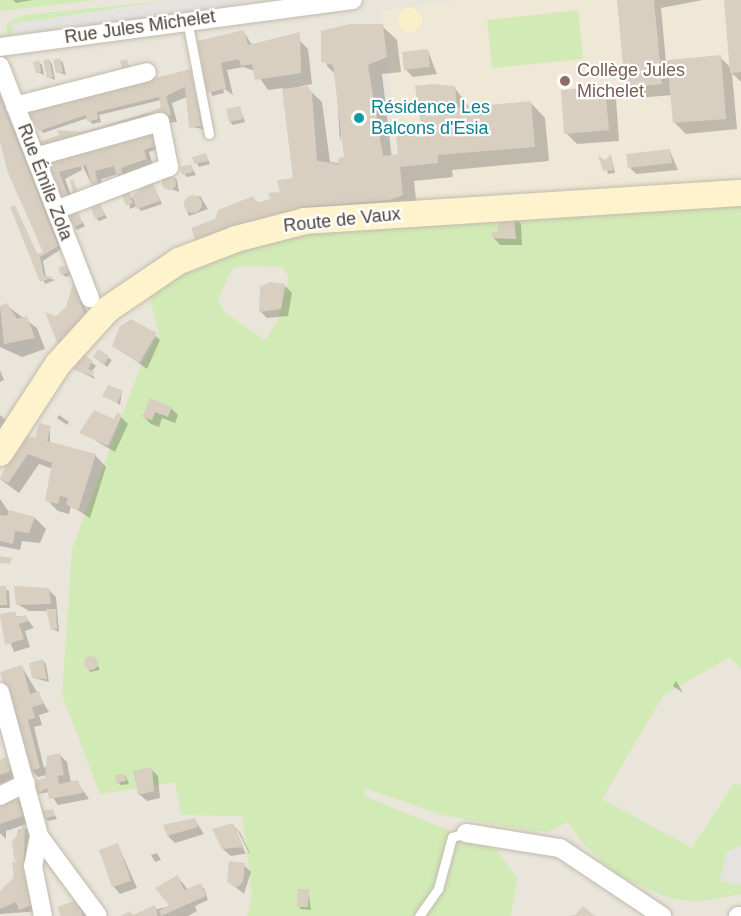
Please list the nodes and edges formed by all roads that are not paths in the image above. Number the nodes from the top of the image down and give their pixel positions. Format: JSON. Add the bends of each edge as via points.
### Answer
{"nodes":[{"id":1,"x":353,"y":0,"type":"edge"},
{"id":2,"x":187,"y":20,"type":"junction"},
{"id":3,"x":0,"y":47,"type":"edge"},
{"id":4,"x":0,"y":66,"type":"edge"},
{"id":5,"x":147,"y":72,"type":"dead end"},
{"id":6,"x":15,"y":106,"type":"junction"},
{"id":7,"x":209,"y":134,"type":"dead end"},
{"id":8,"x":35,"y":157,"type":"junction"},
{"id":9,"x":741,"y":193,"type":"edge"},
{"id":10,"x":56,"y":210,"type":"junction"},
{"id":11,"x":90,"y":298,"type":"dead end"},
{"id":12,"x":0,"y":453,"type":"edge"},
{"id":13,"x":0,"y":692,"type":"edge"},
{"id":14,"x":26,"y":783,"type":"junction"},
{"id":15,"x":0,"y":796,"type":"edge"},
{"id":16,"x":466,"y":833,"type":"joint"},
{"id":17,"x":39,"y":836,"type":"junction"},
{"id":18,"x":640,"y":911,"type":"edge"},
{"id":19,"x":43,"y":916,"type":"edge"},
{"id":20,"x":98,"y":916,"type":"edge"},
{"id":21,"x":419,"y":916,"type":"edge"},
{"id":22,"x":662,"y":916,"type":"edge"}],
"edges":[{"from":1,"to":2,"type":"street","name":"Rue Jules Michelet"},
{"from":2,"to":3,"type":"street","name":"Rue Jules Michelet"},
{"from":2,"to":7,"type":"lane"},
{"from":4,"to":6,"type":"street","name":"Rue Émile Zola"},
{"from":5,"to":6,"type":"street"},
{"from":6,"to":8,"type":"street","name":"Rue Émile Zola"},
{"from":8,"to":10,"type":"street","name":"Rue Émile Zola"},
{"from":8,"to":10,"type":"street","via":[[160,122],[169,167]]},
{"from":9,"to":12,"type":"main road","name":"Route de Vaux","via":[[305,221],[236,239],[179,261],[108,309],[58,364]]},
{"from":10,"to":11,"type":"street","name":"Rue Émile Zola"},
{"from":13,"to":14,"type":"street"},
{"from":14,"to":15,"type":"street"},
{"from":14,"to":17,"type":"street"},
{"from":16,"to":18,"type":"street","via":[[560,848]]},
{"from":16,"to":21,"type":"lane","via":[[452,837],[438,890]]},
{"from":17,"to":19,"type":"street","via":[[33,866]]},
{"from":17,"to":20,"type":"street"},
{"from":18,"to":22,"type":"street"}]}
